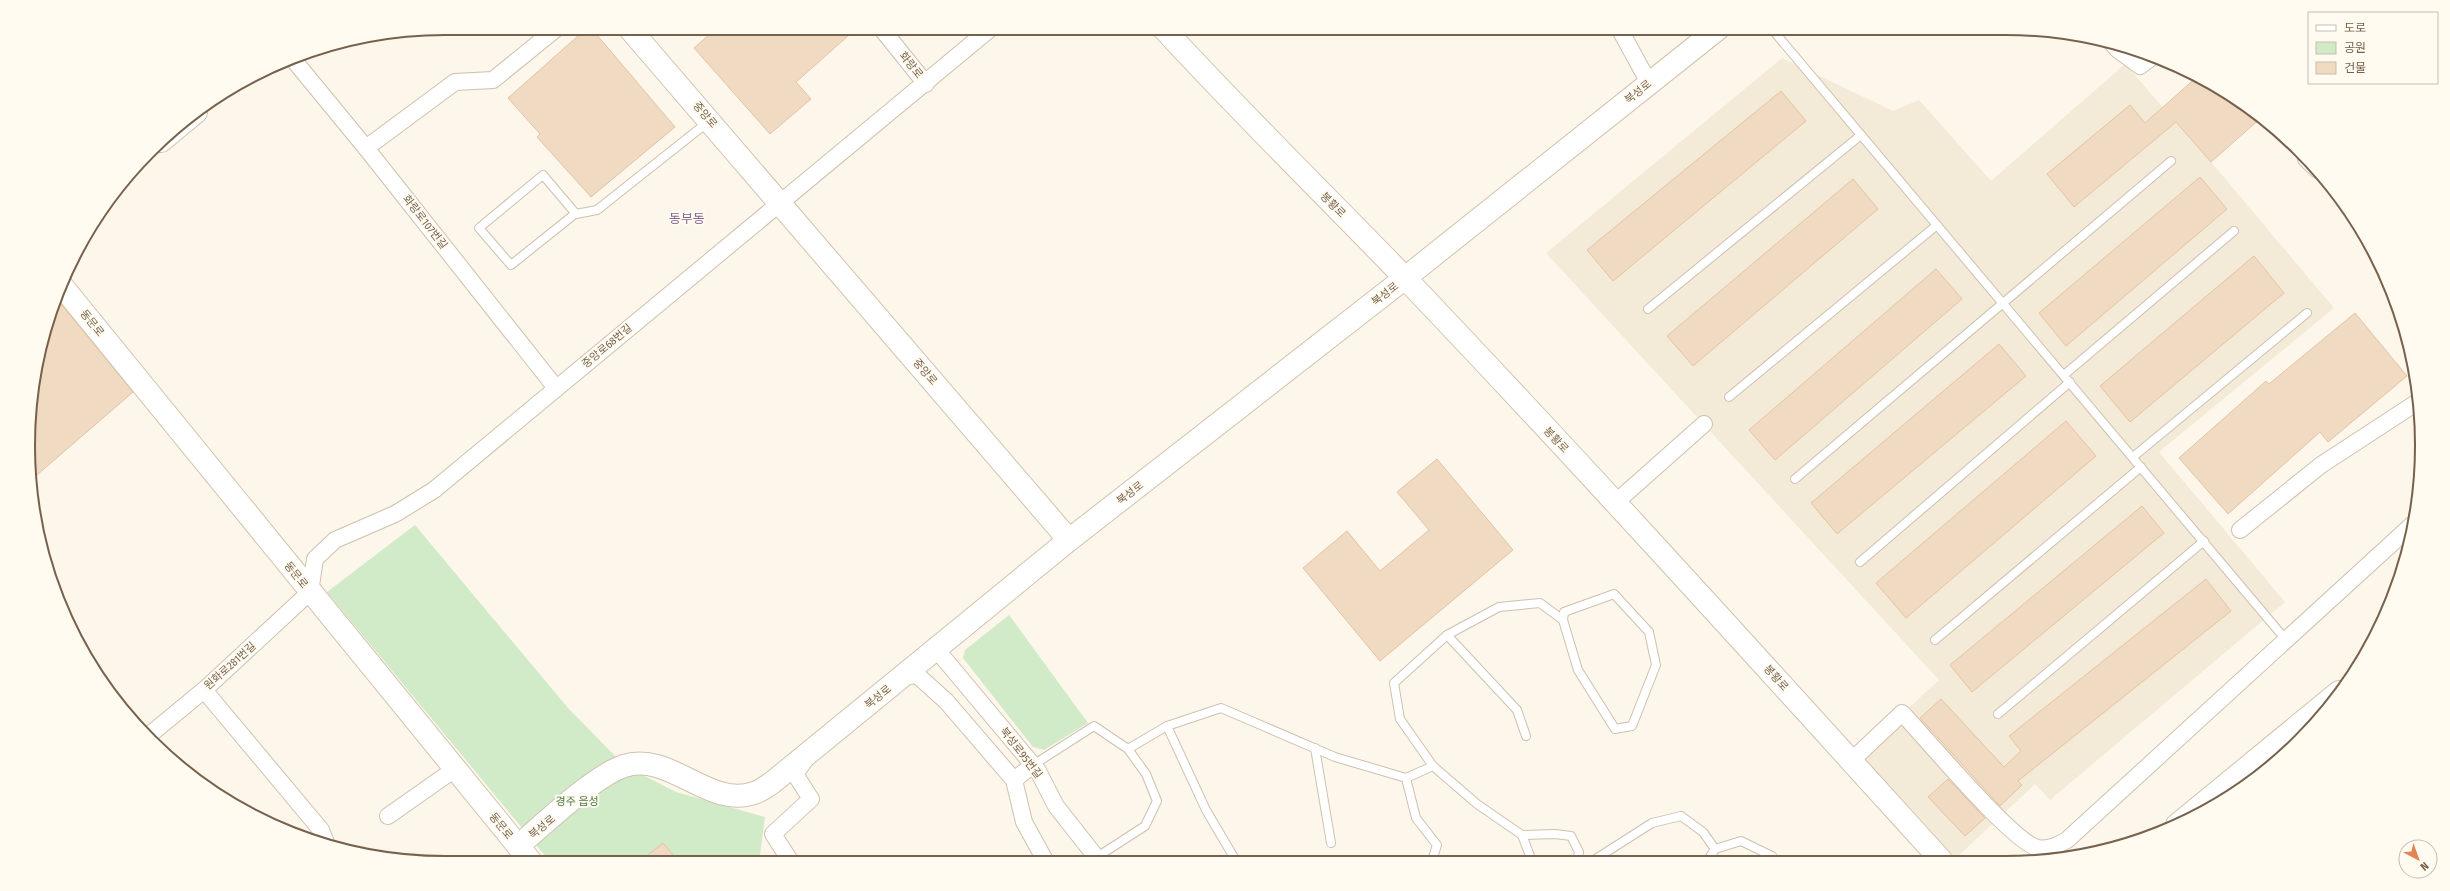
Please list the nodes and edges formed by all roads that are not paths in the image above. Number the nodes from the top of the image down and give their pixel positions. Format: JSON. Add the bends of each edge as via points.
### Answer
{"nodes":[{"id":1,"x":548,"y":35,"type":"edge"},
{"id":2,"x":635,"y":35,"type":"edge"},
{"id":3,"x":887,"y":35,"type":"edge"},
{"id":4,"x":983,"y":35,"type":"edge"},
{"id":5,"x":1170,"y":35,"type":"edge"},
{"id":6,"x":1623,"y":35,"type":"edge"},
{"id":7,"x":1710,"y":35,"type":"edge"},
{"id":8,"x":1777,"y":35,"type":"edge"},
{"id":9,"x":2122,"y":52,"type":"edge"},
{"id":10,"x":2147,"y":61,"type":"edge"},
{"id":11,"x":296,"y":63,"type":"edge"},
{"id":12,"x":1649,"y":83,"type":"junction"},
{"id":13,"x":926,"y":84,"type":"junction"},
{"id":14,"x":710,"y":120,"type":"junction"},
{"id":15,"x":1861,"y":135,"type":"junction"},
{"id":16,"x":366,"y":148,"type":"junction"},
{"id":17,"x":2171,"y":161,"type":"dead end"},
{"id":18,"x":780,"y":203,"type":"junction"},
{"id":19,"x":576,"y":213,"type":"junction"},
{"id":20,"x":1937,"y":225,"type":"junction"},
{"id":21,"x":2234,"y":231,"type":"dead end"},
{"id":22,"x":1405,"y":278,"type":"junction"},
{"id":23,"x":65,"y":290,"type":"edge"},
{"id":24,"x":2002,"y":302,"type":"junction"},
{"id":25,"x":1648,"y":309,"type":"dead end"},
{"id":26,"x":2307,"y":313,"type":"dead end"},
{"id":27,"x":2064,"y":375,"type":"junction"},
{"id":28,"x":2070,"y":382,"type":"junction"},
{"id":29,"x":556,"y":388,"type":"junction"},
{"id":30,"x":1729,"y":397,"type":"dead end"},
{"id":31,"x":2412,"y":405,"type":"edge"},
{"id":32,"x":1704,"y":424,"type":"dead end"},
{"id":33,"x":2134,"y":457,"type":"junction"},
{"id":34,"x":2141,"y":467,"type":"junction"},
{"id":35,"x":1795,"y":478,"type":"dead end"},
{"id":36,"x":1615,"y":502,"type":"junction"},
{"id":37,"x":2240,"y":530,"type":"dead end"},
{"id":38,"x":2406,"y":530,"type":"edge"},
{"id":39,"x":1069,"y":540,"type":"junction"},
{"id":40,"x":2204,"y":541,"type":"junction"},
{"id":41,"x":1860,"y":562,"type":"dead end"},
{"id":42,"x":310,"y":592,"type":"junction"},
{"id":43,"x":1563,"y":620,"type":"junction"},
{"id":44,"x":1447,"y":636,"type":"junction"},
{"id":45,"x":1935,"y":640,"type":"dead end"},
{"id":46,"x":2286,"y":640,"type":"junction"},
{"id":47,"x":936,"y":649,"type":"junction"},
{"id":48,"x":902,"y":677,"type":"junction"},
{"id":49,"x":204,"y":690,"type":"junction"},
{"id":50,"x":2316,"y":712,"type":"edge"},
{"id":51,"x":1998,"y":714,"type":"dead end"},
{"id":52,"x":1167,"y":726,"type":"junction"},
{"id":53,"x":152,"y":733,"type":"edge"},
{"id":54,"x":1526,"y":736,"type":"dead end"},
{"id":55,"x":1315,"y":748,"type":"junction"},
{"id":56,"x":1128,"y":749,"type":"junction"},
{"id":57,"x":810,"y":752,"type":"junction"},
{"id":58,"x":1851,"y":761,"type":"junction"},
{"id":59,"x":1033,"y":765,"type":"junction"},
{"id":60,"x":1433,"y":766,"type":"junction"},
{"id":61,"x":455,"y":769,"type":"junction"},
{"id":62,"x":1406,"y":778,"type":"junction"},
{"id":63,"x":1014,"y":780,"type":"junction"},
{"id":64,"x":2200,"y":807,"type":"edge"},
{"id":65,"x":388,"y":816,"type":"dead end"},
{"id":66,"x":1522,"y":835,"type":"junction"},
{"id":67,"x":324,"y":837,"type":"edge"},
{"id":68,"x":1331,"y":843,"type":"dead end"},
{"id":69,"x":518,"y":846,"type":"junction"},
{"id":70,"x":1715,"y":849,"type":"junction"},
{"id":71,"x":526,"y":856,"type":"edge"},
{"id":72,"x":787,"y":856,"type":"edge"},
{"id":73,"x":1043,"y":856,"type":"edge"},
{"id":74,"x":1097,"y":856,"type":"edge"},
{"id":75,"x":1103,"y":856,"type":"edge"},
{"id":76,"x":1233,"y":856,"type":"edge"},
{"id":77,"x":1434,"y":856,"type":"edge"},
{"id":78,"x":1530,"y":856,"type":"edge"},
{"id":79,"x":1578,"y":856,"type":"edge"},
{"id":80,"x":1600,"y":856,"type":"edge"},
{"id":81,"x":1711,"y":856,"type":"edge"},
{"id":82,"x":1772,"y":856,"type":"edge"},
{"id":83,"x":1937,"y":856,"type":"edge"}],
"edges":[{"from":1,"to":16,"type":"street","via":[[493,80],[455,82]]},
{"from":2,"to":14,"type":"street","name":"중앙로"},
{"from":3,"to":13,"type":"street","name":"화랑로"},
{"from":4,"to":13,"type":"street"},
{"from":5,"to":22,"type":"street","name":"봉황로","via":[[1229,100]]},
{"from":6,"to":12,"type":"street"},
{"from":7,"to":12,"type":"street","name":"북성로"},
{"from":8,"to":15,"type":"lane"},
{"from":9,"to":10,"type":"street","via":[[2140,66]]},
{"from":11,"to":16,"type":"street","name":"화랑로107번길"},
{"from":12,"to":22,"type":"street","name":"북성로"},
{"from":13,"to":18,"type":"street"},
{"from":14,"to":18,"type":"street","name":"중앙로"},
{"from":14,"to":19,"type":"lane","via":[[597,210]]},
{"from":15,"to":20,"type":"lane"},
{"from":15,"to":25,"type":"lane"},
{"from":16,"to":29,"type":"street","name":"화랑로107번길"},
{"from":17,"to":24,"type":"lane"},
{"from":18,"to":29,"type":"street","name":"중앙로68번길"},
{"from":18,"to":39,"type":"street","name":"중앙로"},
{"from":19,"to":19,"type":"lane","via":[[511,265],[479,228],[543,175]]},
{"from":20,"to":24,"type":"lane"},
{"from":20,"to":30,"type":"lane"},
{"from":21,"to":27,"type":"lane"},
{"from":22,"to":36,"type":"street","name":"봉황로"},
{"from":22,"to":39,"type":"street","name":"북성로"},
{"from":23,"to":42,"type":"street","name":"동문로"},
{"from":24,"to":27,"type":"lane"},
{"from":24,"to":35,"type":"lane"},
{"from":26,"to":33,"type":"lane"},
{"from":27,"to":28,"type":"lane"},
{"from":28,"to":33,"type":"lane"},
{"from":28,"to":41,"type":"lane"},
{"from":29,"to":42,"type":"street","name":"중앙로68번길","via":[[434,490],[395,514],[335,540],[315,560]]},
{"from":31,"to":37,"type":"street","via":[[2321,465]]},
{"from":32,"to":36,"type":"street"},
{"from":33,"to":34,"type":"lane"},
{"from":34,"to":40,"type":"lane"},
{"from":34,"to":45,"type":"lane"},
{"from":36,"to":58,"type":"street","name":"봉황로"},
{"from":38,"to":46,"type":"street"},
{"from":39,"to":47,"type":"street","name":"북성로"},
{"from":40,"to":46,"type":"lane"},
{"from":40,"to":51,"type":"lane"},
{"from":42,"to":49,"type":"street","name":"원화로281번길"},
{"from":42,"to":61,"type":"street","name":"동문로"},
{"from":43,"to":43,"type":"lane","via":[[1578,670],[1615,729],[1632,726],[1656,665],[1649,632],[1614,594],[1564,612]]},
{"from":43,"to":44,"type":"lane","via":[[1540,603],[1499,607]]},
{"from":44,"to":54,"type":"lane","via":[[1517,710]]},
{"from":44,"to":60,"type":"lane","via":[[1394,683],[1400,719]]},
{"from":46,"to":58,"type":"street","via":[[2067,840],[2050,848],[2037,848],[2013,833],[1902,713]]},
{"from":47,"to":48,"type":"street","name":"북성로"},
{"from":47,"to":59,"type":"street","name":"북성로95번길"},
{"from":48,"to":57,"type":"street","name":"북성로"},
{"from":48,"to":63,"type":"street","via":[[917,675],[946,701]]},
{"from":49,"to":53,"type":"street","name":"원화로281번길"},
{"from":49,"to":67,"type":"street","via":[[321,830]]},
{"from":50,"to":64,"type":"street"},
{"from":52,"to":55,"type":"lane","via":[[1221,708]]},
{"from":52,"to":56,"type":"lane"},
{"from":52,"to":76,"type":"lane","via":[[1206,810]]},
{"from":55,"to":62,"type":"lane","via":[[1335,757]]},
{"from":55,"to":68,"type":"lane"},
{"from":56,"to":59,"type":"lane","via":[[1094,726]]},
{"from":56,"to":75,"type":"lane","via":[[1146,774],[1157,801],[1145,826]]},
{"from":57,"to":69,"type":"street","name":"북성로","via":[[755,793],[737,796],[720,793],[654,764],[625,766],[599,780]]},
{"from":57,"to":72,"type":"street","via":[[795,774],[811,799],[773,834]]},
{"from":58,"to":83,"type":"street","name":"봉황로"},
{"from":59,"to":63,"type":"street"},
{"from":59,"to":74,"type":"street","name":"북성로95번길","via":[[1056,806]]},
{"from":60,"to":62,"type":"lane"},
{"from":60,"to":66,"type":"lane","via":[[1477,804]]},
{"from":61,"to":65,"type":"street"},
{"from":61,"to":69,"type":"street","name":"동문로"},
{"from":62,"to":77,"type":"lane","via":[[1416,818],[1437,845]]},
{"from":63,"to":73,"type":"street","via":[[1024,822]]},
{"from":66,"to":78,"type":"lane"},
{"from":66,"to":79,"type":"lane","via":[[1571,836],[1579,852]]},
{"from":69,"to":71,"type":"street","name":"동문로"},
{"from":70,"to":80,"type":"lane","via":[[1703,832],[1680,816],[1652,823]]},
{"from":70,"to":81,"type":"lane"},
{"from":70,"to":82,"type":"lane","via":[[1741,841]]}]}
